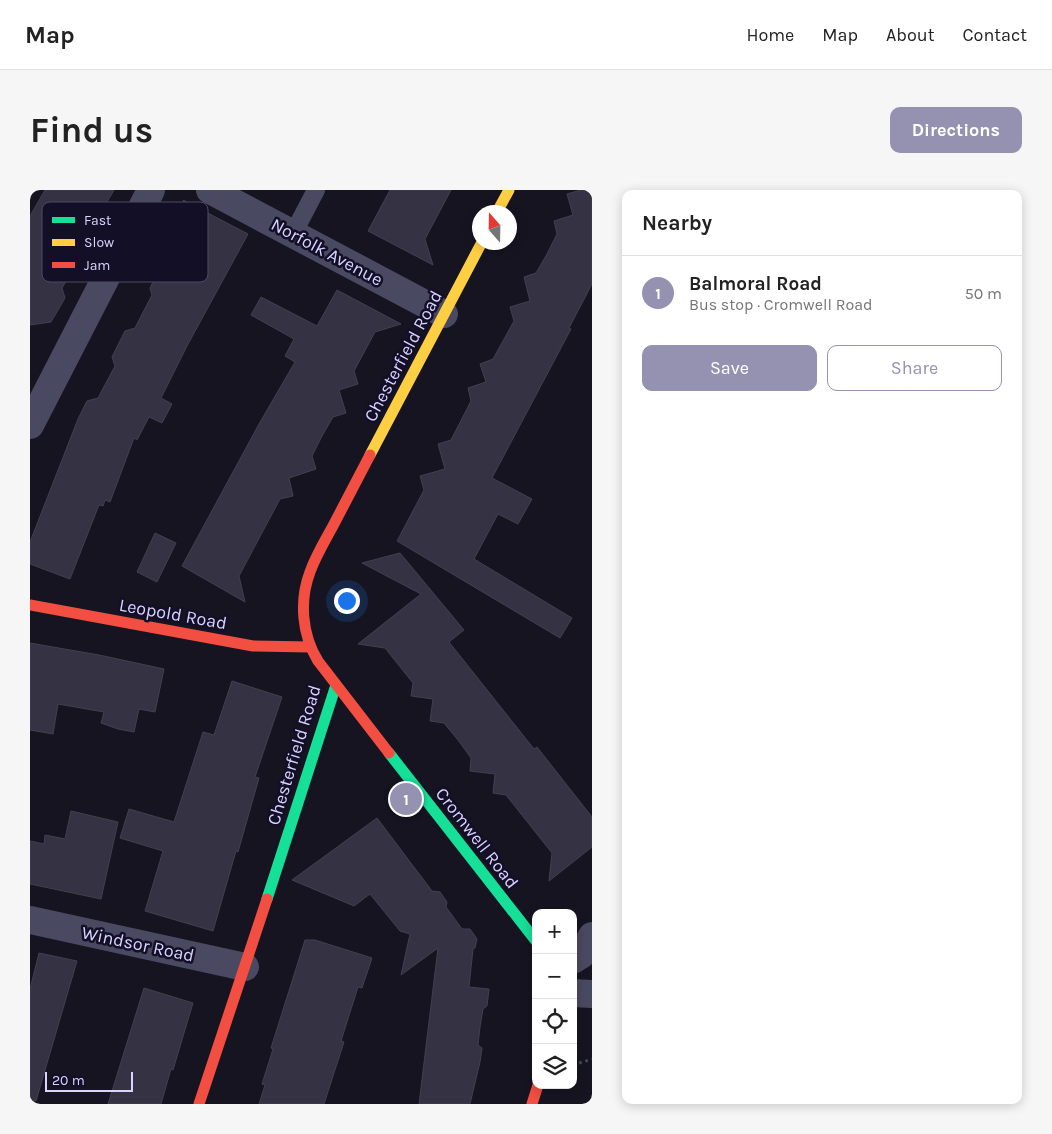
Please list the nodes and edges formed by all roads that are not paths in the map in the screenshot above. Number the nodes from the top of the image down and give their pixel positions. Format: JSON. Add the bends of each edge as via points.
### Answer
{"nodes":[{"id":1,"x":151,"y":190,"type":"edge"},
{"id":2,"x":210,"y":190,"type":"edge"},
{"id":3,"x":316,"y":190,"type":"edge"},
{"id":4,"x":509,"y":190,"type":"edge"},
{"id":5,"x":145,"y":202,"type":"edge"},
{"id":6,"x":502,"y":205,"type":"edge"},
{"id":7,"x":293,"y":234,"type":"junction"},
{"id":8,"x":478,"y":250,"type":"edge"},
{"id":9,"x":104,"y":282,"type":"edge"},
{"id":10,"x":444,"y":314,"type":"junction"},
{"id":11,"x":30,"y":425,"type":"edge"},
{"id":12,"x":30,"y":605,"type":"edge"},
{"id":13,"x":310,"y":647,"type":"junction"},
{"id":14,"x":336,"y":685,"type":"junction"},
{"id":15,"x":30,"y":920,"type":"edge"},
{"id":16,"x":532,"y":936,"type":"edge"},
{"id":17,"x":592,"y":936,"type":"edge"},
{"id":18,"x":577,"y":958,"type":"edge"},
{"id":19,"x":245,"y":967,"type":"junction"},
{"id":20,"x":577,"y":993,"type":"edge"},
{"id":21,"x":592,"y":994,"type":"edge"},
{"id":22,"x":537,"y":1089,"type":"edge"},
{"id":23,"x":200,"y":1104,"type":"edge"},
{"id":24,"x":532,"y":1104,"type":"edge"}],
"edges":[{"from":1,"to":5,"type":"street"},
{"from":2,"to":7,"type":"street","name":"Norfolk Avenue"},
{"from":3,"to":7,"type":"lane"},
{"from":4,"to":6,"type":"street"},
{"from":7,"to":10,"type":"street","name":"Norfolk Avenue"},
{"from":8,"to":10,"type":"street","name":"Chesterfield Road"},
{"from":9,"to":11,"type":"street"},
{"from":10,"to":13,"type":"street","name":"Chesterfield Road","via":[[308,578],[304,603]]},
{"from":12,"to":13,"type":"street","name":"Leopold Road","via":[[253,646]]},
{"from":13,"to":14,"type":"street","name":"Chesterfield Road"},
{"from":14,"to":16,"type":"street","name":"Cromwell Road"},
{"from":14,"to":19,"type":"street","name":"Chesterfield Road"},
{"from":15,"to":19,"type":"street","name":"Windsor Road"},
{"from":17,"to":18,"type":"street"},
{"from":19,"to":23,"type":"street","name":"Chesterfield Road"},
{"from":20,"to":21,"type":"street"},
{"from":22,"to":24,"type":"street"}]}
